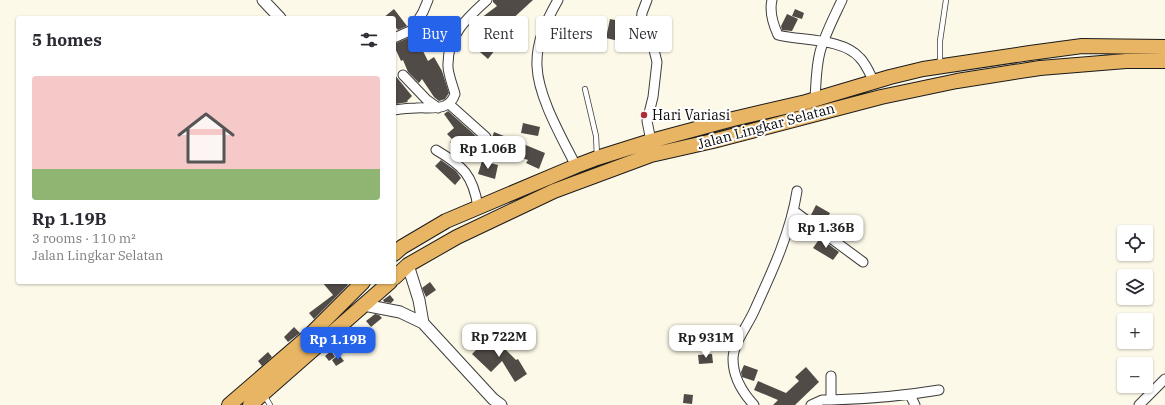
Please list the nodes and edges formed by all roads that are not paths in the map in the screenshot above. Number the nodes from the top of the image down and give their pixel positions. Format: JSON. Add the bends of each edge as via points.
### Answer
{"nodes":[{"id":1,"x":263,"y":0,"type":"edge"},
{"id":2,"x":428,"y":0,"type":"edge"},
{"id":3,"x":487,"y":0,"type":"edge"},
{"id":4,"x":558,"y":0,"type":"edge"},
{"id":5,"x":647,"y":0,"type":"edge"},
{"id":6,"x":772,"y":0,"type":"edge"},
{"id":7,"x":842,"y":0,"type":"edge"},
{"id":8,"x":946,"y":0,"type":"edge"},
{"id":9,"x":278,"y":16,"type":"edge"},
{"id":10,"x":396,"y":37,"type":"edge"},
{"id":11,"x":824,"y":41,"type":"junction"},
{"id":12,"x":1165,"y":47,"type":"edge"},
{"id":13,"x":1165,"y":61,"type":"edge"},
{"id":14,"x":940,"y":66,"type":"junction"},
{"id":15,"x":403,"y":75,"type":"dead end"},
{"id":16,"x":874,"y":82,"type":"junction"},
{"id":17,"x":585,"y":89,"type":"dead end"},
{"id":18,"x":815,"y":99,"type":"junction"},
{"id":19,"x":449,"y":104,"type":"junction"},
{"id":20,"x":438,"y":108,"type":"junction"},
{"id":21,"x":396,"y":110,"type":"edge"},
{"id":22,"x":486,"y":137,"type":"dead end"},
{"id":23,"x":651,"y":141,"type":"junction"},
{"id":24,"x":436,"y":150,"type":"dead end"},
{"id":25,"x":597,"y":158,"type":"junction"},
{"id":26,"x":576,"y":166,"type":"junction"},
{"id":27,"x":601,"y":174,"type":"junction"},
{"id":28,"x":797,"y":191,"type":"dead end"},
{"id":29,"x":478,"y":207,"type":"junction"},
{"id":30,"x":794,"y":210,"type":"junction"},
{"id":31,"x":397,"y":248,"type":"edge"},
{"id":32,"x":863,"y":262,"type":"dead end"},
{"id":33,"x":408,"y":265,"type":"junction"},
{"id":34,"x":396,"y":276,"type":"edge"},
{"id":35,"x":359,"y":284,"type":"edge"},
{"id":36,"x":388,"y":284,"type":"edge"},
{"id":37,"x":364,"y":305,"type":"junction"},
{"id":38,"x":423,"y":323,"type":"junction"},
{"id":39,"x":831,"y":376,"type":"dead end"},
{"id":40,"x":1165,"y":378,"type":"edge"},
{"id":41,"x":939,"y":390,"type":"dead end"},
{"id":42,"x":910,"y":395,"type":"junction"},
{"id":43,"x":266,"y":400,"type":"edge"},
{"id":44,"x":831,"y":400,"type":"junction"},
{"id":45,"x":229,"y":405,"type":"edge"},
{"id":46,"x":250,"y":405,"type":"edge"},
{"id":47,"x":500,"y":405,"type":"edge"},
{"id":48,"x":754,"y":405,"type":"edge"},
{"id":49,"x":811,"y":405,"type":"edge"},
{"id":50,"x":915,"y":405,"type":"edge"},
{"id":51,"x":1139,"y":405,"type":"edge"}],
"edges":[{"from":1,"to":9,"type":"street"},
{"from":2,"to":10,"type":"street","via":[[412,30]]},
{"from":3,"to":19,"type":"street","via":[[458,29],[450,48],[447,65],[455,94]]},
{"from":4,"to":26,"type":"street","via":[[546,21],[538,46],[537,67],[541,89]]},
{"from":5,"to":23,"type":"street","via":[[642,13],[642,23],[657,62],[648,121]]},
{"from":6,"to":11,"type":"street","via":[[772,23],[778,35],[792,39]]},
{"from":7,"to":11,"type":"street"},
{"from":8,"to":14,"type":"lane","via":[[940,41]]},
{"from":11,"to":16,"type":"street","via":[[855,53]]},
{"from":11,"to":18,"type":"street","via":[[818,65]]},
{"from":12,"to":14,"type":"highway","name":"Jalan Lingkar Selatan","via":[[1082,46]]},
{"from":13,"to":27,"type":"highway","name":"Jalan Lingkar Selatan","via":[[1126,61],[1040,68],[957,81],[882,97],[651,155]]},
{"from":14,"to":16,"type":"highway","name":"Jalan Lingkar Selatan"},
{"from":15,"to":20,"type":"street"},
{"from":16,"to":18,"type":"highway","name":"Jalan Lingkar Selatan"},
{"from":17,"to":25,"type":"lane","via":[[596,136]]},
{"from":18,"to":23,"type":"highway","name":"Jalan Lingkar Selatan"},
{"from":19,"to":20,"type":"street"},
{"from":19,"to":22,"type":"street"},
{"from":20,"to":21,"type":"street"},
{"from":23,"to":25,"type":"highway","name":"Jalan Lingkar Selatan"},
{"from":24,"to":29,"type":"street","via":[[455,161],[467,174],[473,184]]},
{"from":25,"to":26,"type":"highway","name":"Jalan Lingkar Selatan"},
{"from":25,"to":27,"type":"highway"},
{"from":26,"to":29,"type":"highway","name":"Jalan Lingkar Selatan"},
{"from":27,"to":33,"type":"highway","name":"Jalan Lingkar Selatan","via":[[554,191],[457,237]]},
{"from":28,"to":30,"type":"street"},
{"from":29,"to":31,"type":"highway","name":"Jalan Lingkar Selatan"},
{"from":30,"to":32,"type":"street"},
{"from":30,"to":48,"type":"street","via":[[768,281],[733,357],[738,383]]},
{"from":33,"to":34,"type":"highway","name":"Jalan Lingkar Selatan"},
{"from":33,"to":38,"type":"street"},
{"from":35,"to":45,"type":"highway","via":[[309,336]]},
{"from":36,"to":37,"type":"highway"},
{"from":37,"to":38,"type":"street","via":[[400,312]]},
{"from":37,"to":43,"type":"highway"},
{"from":38,"to":47,"type":"street"},
{"from":39,"to":44,"type":"street"},
{"from":40,"to":51,"type":"street"},
{"from":41,"to":42,"type":"street"},
{"from":42,"to":44,"type":"street"},
{"from":42,"to":50,"type":"street"},
{"from":43,"to":46,"type":"highway"},
{"from":44,"to":49,"type":"street","via":[[822,400]]}]}
